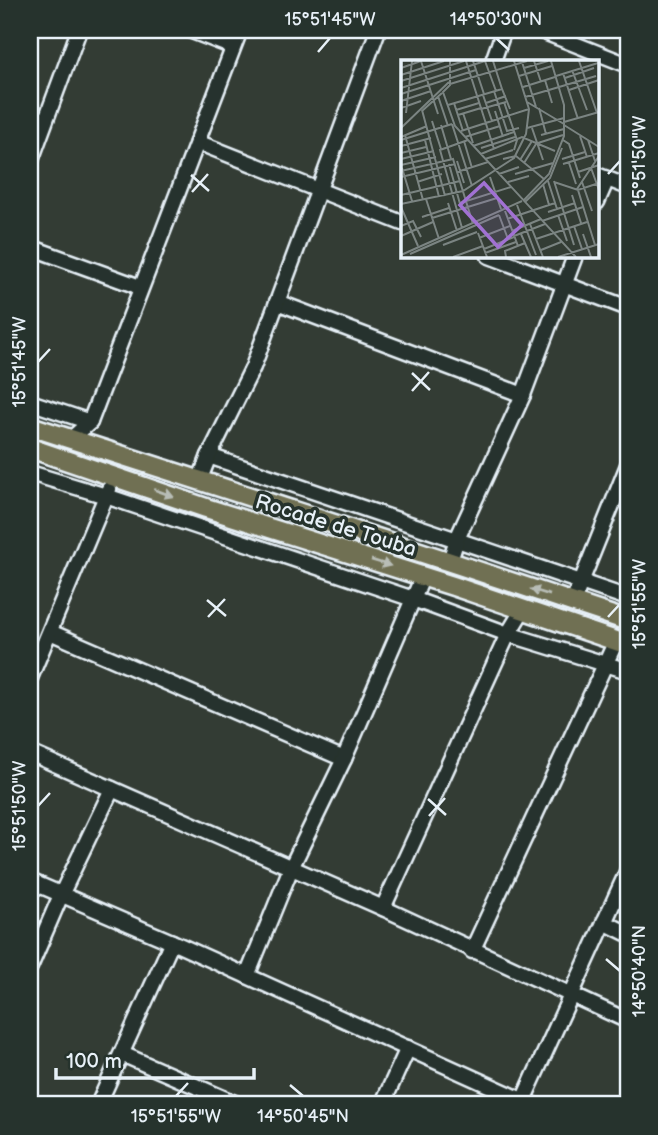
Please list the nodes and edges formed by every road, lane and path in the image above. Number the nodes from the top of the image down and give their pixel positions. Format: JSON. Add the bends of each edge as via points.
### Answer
{"nodes":[{"id":1,"x":79,"y":30,"type":"edge"},
{"id":2,"x":189,"y":30,"type":"edge"},
{"id":3,"x":240,"y":30,"type":"edge"},
{"id":4,"x":378,"y":30,"type":"edge"},
{"id":5,"x":504,"y":30,"type":"edge"},
{"id":6,"x":539,"y":30,"type":"edge"},
{"id":7,"x":233,"y":47,"type":"junction"},
{"id":8,"x":493,"y":60,"type":"edge"},
{"id":9,"x":628,"y":65,"type":"edge"},
{"id":10,"x":197,"y":142,"type":"junction"},
{"id":11,"x":30,"y":163,"type":"edge"},
{"id":12,"x":602,"y":176,"type":"edge"},
{"id":13,"x":628,"y":187,"type":"edge"},
{"id":14,"x":318,"y":190,"type":"junction"},
{"id":15,"x":598,"y":197,"type":"edge"},
{"id":16,"x":401,"y":223,"type":"edge"},
{"id":17,"x":30,"y":247,"type":"edge"},
{"id":18,"x":492,"y":257,"type":"edge"},
{"id":19,"x":575,"y":257,"type":"edge"},
{"id":20,"x":564,"y":283,"type":"junction"},
{"id":21,"x":141,"y":287,"type":"junction"},
{"id":22,"x":277,"y":302,"type":"junction"},
{"id":23,"x":628,"y":308,"type":"edge"},
{"id":24,"x":523,"y":395,"type":"junction"},
{"id":25,"x":30,"y":402,"type":"edge"},
{"id":26,"x":90,"y":422,"type":"junction"},
{"id":27,"x":30,"y":426,"type":"edge"},
{"id":28,"x":71,"y":439,"type":"junction"},
{"id":29,"x":30,"y":448,"type":"edge"},
{"id":30,"x":209,"y":456,"type":"junction"},
{"id":31,"x":628,"y":465,"type":"edge"},
{"id":32,"x":30,"y":473,"type":"edge"},
{"id":33,"x":117,"y":476,"type":"junction"},
{"id":34,"x":199,"y":481,"type":"junction"},
{"id":35,"x":106,"y":496,"type":"junction"},
{"id":36,"x":457,"y":539,"type":"junction"},
{"id":37,"x":450,"y":561,"type":"junction"},
{"id":38,"x":423,"y":576,"type":"junction"},
{"id":39,"x":580,"y":581,"type":"junction"},
{"id":40,"x":628,"y":598,"type":"edge"},
{"id":41,"x":413,"y":599,"type":"junction"},
{"id":42,"x":573,"y":602,"type":"junction"},
{"id":43,"x":522,"y":611,"type":"junction"},
{"id":44,"x":628,"y":621,"type":"edge"},
{"id":45,"x":50,"y":632,"type":"junction"},
{"id":46,"x":508,"y":634,"type":"junction"},
{"id":47,"x":622,"y":643,"type":"edge"},
{"id":48,"x":604,"y":664,"type":"junction"},
{"id":49,"x":628,"y":671,"type":"edge"},
{"id":50,"x":30,"y":678,"type":"edge"},
{"id":51,"x":30,"y":753,"type":"edge"},
{"id":52,"x":344,"y":759,"type":"junction"},
{"id":53,"x":112,"y":789,"type":"junction"},
{"id":54,"x":291,"y":868,"type":"junction"},
{"id":55,"x":628,"y":870,"type":"edge"},
{"id":56,"x":30,"y":881,"type":"edge"},
{"id":57,"x":61,"y":895,"type":"junction"},
{"id":58,"x":383,"y":908,"type":"junction"},
{"id":59,"x":604,"y":922,"type":"junction"},
{"id":60,"x":628,"y":934,"type":"edge"},
{"id":61,"x":172,"y":942,"type":"junction"},
{"id":62,"x":472,"y":950,"type":"junction"},
{"id":63,"x":30,"y":967,"type":"edge"},
{"id":64,"x":247,"y":976,"type":"junction"},
{"id":65,"x":570,"y":995,"type":"junction"},
{"id":66,"x":628,"y":1021,"type":"edge"},
{"id":67,"x":408,"y":1048,"type":"junction"},
{"id":68,"x":122,"y":1054,"type":"junction"},
{"id":69,"x":525,"y":1104,"type":"edge"},
{"id":70,"x":98,"y":1105,"type":"edge"},
{"id":71,"x":239,"y":1105,"type":"edge"},
{"id":72,"x":382,"y":1105,"type":"edge"}],
"edges":[{"from":1,"to":11,"type":"street"},
{"from":2,"to":7,"type":"street"},
{"from":3,"to":7,"type":"street"},
{"from":4,"to":14,"type":"street"},
{"from":5,"to":8,"type":"street"},
{"from":6,"to":9,"type":"street"},
{"from":7,"to":10,"type":"street"},
{"from":10,"to":14,"type":"street"},
{"from":10,"to":21,"type":"street"},
{"from":12,"to":13,"type":"street"},
{"from":12,"to":15,"type":"street"},
{"from":14,"to":16,"type":"street"},
{"from":14,"to":22,"type":"street"},
{"from":17,"to":21,"type":"street"},
{"from":18,"to":20,"type":"street"},
{"from":19,"to":20,"type":"street"},
{"from":20,"to":23,"type":"street"},
{"from":20,"to":24,"type":"street"},
{"from":21,"to":26,"type":"street"},
{"from":22,"to":24,"type":"street"},
{"from":22,"to":30,"type":"street","via":[[253,367]]},
{"from":24,"to":36,"type":"street"},
{"from":25,"to":26,"type":"street"},
{"from":26,"to":28,"type":"street"},
{"from":27,"to":28,"type":"main road","name":"Rocade de Touba"},
{"from":28,"to":34,"type":"main road","name":"Rocade de Touba"},
{"from":29,"to":33,"type":"main road","name":"Rocade de Touba"},
{"from":30,"to":34,"type":"street"},
{"from":30,"to":36,"type":"street"},
{"from":31,"to":39,"type":"street"},
{"from":32,"to":35,"type":"street"},
{"from":33,"to":35,"type":"street"},
{"from":33,"to":38,"type":"main road","name":"Rocade de Touba","one_way":true},
{"from":34,"to":37,"type":"main road","name":"Rocade de Touba"},
{"from":35,"to":41,"type":"street"},
{"from":35,"to":45,"type":"street"},
{"from":36,"to":37,"type":"street"},
{"from":36,"to":39,"type":"street"},
{"from":42,"to":37,"type":"main road","name":"Rocade de Touba","one_way":true},
{"from":38,"to":41,"type":"street"},
{"from":38,"to":43,"type":"main road","name":"Rocade de Touba"},
{"from":39,"to":40,"type":"street"},
{"from":39,"to":42,"type":"street"},
{"from":41,"to":46,"type":"street"},
{"from":41,"to":52,"type":"street"},
{"from":42,"to":44,"type":"main road","name":"Rocade de Touba"},
{"from":43,"to":46,"type":"street"},
{"from":43,"to":47,"type":"main road","name":"Rocade de Touba"},
{"from":45,"to":50,"type":"street"},
{"from":45,"to":52,"type":"street"},
{"from":46,"to":48,"type":"street"},
{"from":46,"to":58,"type":"street"},
{"from":47,"to":48,"type":"street"},
{"from":48,"to":49,"type":"street"},
{"from":48,"to":62,"type":"street"},
{"from":51,"to":53,"type":"street"},
{"from":52,"to":54,"type":"street"},
{"from":53,"to":54,"type":"street"},
{"from":53,"to":57,"type":"street"},
{"from":54,"to":58,"type":"street"},
{"from":54,"to":64,"type":"street"},
{"from":55,"to":59,"type":"street"},
{"from":56,"to":57,"type":"street"},
{"from":57,"to":61,"type":"street"},
{"from":57,"to":63,"type":"street"},
{"from":58,"to":62,"type":"street"},
{"from":59,"to":60,"type":"street"},
{"from":59,"to":65,"type":"street"},
{"from":61,"to":64,"type":"street"},
{"from":61,"to":68,"type":"street"},
{"from":62,"to":65,"type":"street"},
{"from":64,"to":67,"type":"street"},
{"from":65,"to":66,"type":"street"},
{"from":65,"to":69,"type":"street"},
{"from":67,"to":69,"type":"street"},
{"from":67,"to":72,"type":"street"},
{"from":68,"to":70,"type":"street"},
{"from":68,"to":71,"type":"street"}]}
